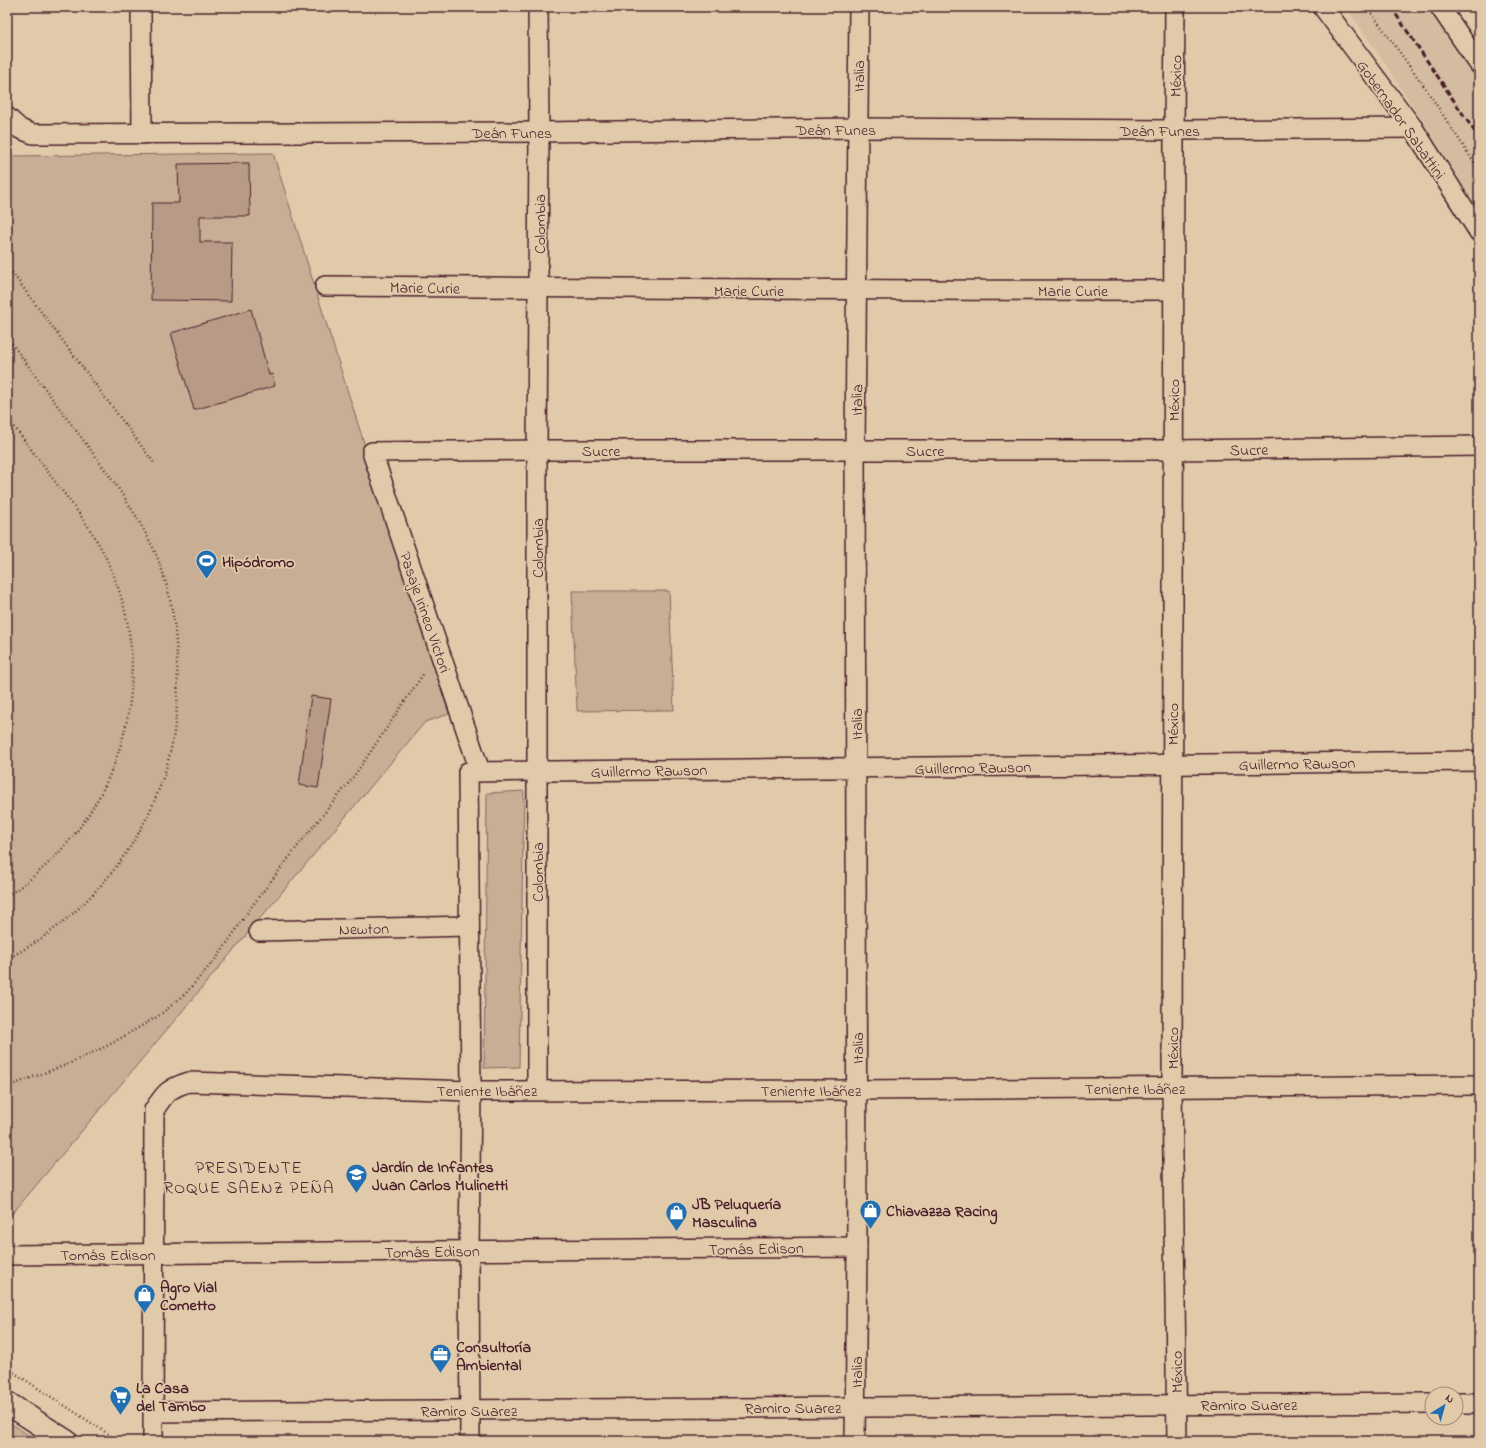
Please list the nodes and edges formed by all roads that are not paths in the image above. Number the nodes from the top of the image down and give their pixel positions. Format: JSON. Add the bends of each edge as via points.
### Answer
{"nodes":[{"id":1,"x":141,"y":7,"type":"edge"},
{"id":2,"x":538,"y":7,"type":"edge"},
{"id":3,"x":859,"y":7,"type":"edge"},
{"id":4,"x":1175,"y":7,"type":"edge"},
{"id":5,"x":1323,"y":7,"type":"edge"},
{"id":6,"x":1440,"y":7,"type":"edge"},
{"id":7,"x":1479,"y":64,"type":"edge"},
{"id":8,"x":7,"y":117,"type":"edge"},
{"id":9,"x":858,"y":128,"type":"junction"},
{"id":10,"x":1413,"y":128,"type":"junction"},
{"id":11,"x":1174,"y":130,"type":"junction"},
{"id":12,"x":539,"y":132,"type":"junction"},
{"id":13,"x":142,"y":134,"type":"junction"},
{"id":14,"x":1479,"y":232,"type":"edge"},
{"id":15,"x":325,"y":286,"type":"dead end"},
{"id":16,"x":538,"y":289,"type":"junction"},
{"id":17,"x":1174,"y":290,"type":"junction"},
{"id":18,"x":857,"y":291,"type":"junction"},
{"id":19,"x":1479,"y":446,"type":"edge"},
{"id":20,"x":537,"y":450,"type":"junction"},
{"id":21,"x":1173,"y":450,"type":"junction"},
{"id":22,"x":855,"y":451,"type":"junction"},
{"id":23,"x":372,"y":452,"type":"joint"},
{"id":24,"x":1479,"y":761,"type":"edge"},
{"id":25,"x":1172,"y":764,"type":"junction"},
{"id":26,"x":856,"y":768,"type":"junction"},
{"id":27,"x":537,"y":771,"type":"junction"},
{"id":28,"x":474,"y":772,"type":"junction"},
{"id":29,"x":469,"y":926,"type":"junction"},
{"id":30,"x":259,"y":931,"type":"dead end"},
{"id":31,"x":1479,"y":1085,"type":"edge"},
{"id":32,"x":1172,"y":1088,"type":"junction"},
{"id":33,"x":537,"y":1090,"type":"junction"},
{"id":34,"x":857,"y":1090,"type":"junction"},
{"id":35,"x":471,"y":1091,"type":"junction"},
{"id":36,"x":857,"y":1247,"type":"junction"},
{"id":37,"x":469,"y":1250,"type":"junction"},
{"id":38,"x":154,"y":1253,"type":"junction"},
{"id":39,"x":7,"y":1255,"type":"edge"},
{"id":40,"x":7,"y":1403,"type":"edge"},
{"id":41,"x":1424,"y":1403,"type":"edge"},
{"id":42,"x":1464,"y":1403,"type":"edge"},
{"id":43,"x":1479,"y":1403,"type":"edge"},
{"id":44,"x":1176,"y":1405,"type":"junction"},
{"id":45,"x":856,"y":1407,"type":"junction"},
{"id":46,"x":470,"y":1410,"type":"junction"},
{"id":47,"x":154,"y":1412,"type":"junction"},
{"id":48,"x":66,"y":1441,"type":"edge"},
{"id":49,"x":153,"y":1441,"type":"edge"},
{"id":50,"x":470,"y":1441,"type":"edge"},
{"id":51,"x":855,"y":1441,"type":"edge"},
{"id":52,"x":1177,"y":1441,"type":"edge"}],
"edges":[{"from":1,"to":13,"type":"street"},
{"from":2,"to":12,"type":"street","name":"Colombia"},
{"from":3,"to":9,"type":"street","name":"Italia"},
{"from":4,"to":11,"type":"street","name":"México"},
{"from":5,"to":10,"type":"street","name":"Gobernador Sabattini"},
{"from":6,"to":7,"type":"street"},
{"from":8,"to":13,"type":"street","name":"Deán Funes","via":[[20,129],[34,134]]},
{"from":9,"to":11,"type":"street","name":"Deán Funes"},
{"from":9,"to":12,"type":"street","name":"Deán Funes"},
{"from":9,"to":18,"type":"street","name":"Italia"},
{"from":10,"to":11,"type":"street","name":"Deán Funes"},
{"from":10,"to":14,"type":"street","name":"Gobernador Sabattini"},
{"from":11,"to":17,"type":"street","name":"México"},
{"from":12,"to":13,"type":"street","name":"Deán Funes"},
{"from":12,"to":16,"type":"street","name":"Colombia"},
{"from":15,"to":16,"type":"street","name":"Marie Curie"},
{"from":16,"to":18,"type":"street","name":"Marie Curie"},
{"from":16,"to":20,"type":"street","name":"Colombia"},
{"from":17,"to":18,"type":"street","name":"Marie Curie"},
{"from":17,"to":21,"type":"street","name":"México"},
{"from":18,"to":22,"type":"street","name":"Italia"},
{"from":19,"to":21,"type":"street","name":"Sucre"},
{"from":20,"to":22,"type":"street","name":"Sucre"},
{"from":20,"to":23,"type":"street","name":"Sucre"},
{"from":20,"to":27,"type":"street","name":"Colombia"},
{"from":21,"to":22,"type":"street","name":"Sucre"},
{"from":21,"to":25,"type":"street","name":"México"},
{"from":22,"to":26,"type":"street","name":"Italia"},
{"from":23,"to":28,"type":"street","name":"Pasaje Irineo Victori"},
{"from":24,"to":25,"type":"street","name":"Guillermo Rawson"},
{"from":25,"to":26,"type":"street","name":"Guillermo Rawson"},
{"from":25,"to":32,"type":"street","name":"México"},
{"from":26,"to":27,"type":"street","name":"Guillermo Rawson"},
{"from":26,"to":34,"type":"street","name":"Italia"},
{"from":27,"to":28,"type":"street","name":"Guillermo Rawson"},
{"from":27,"to":33,"type":"street","name":"Colombia"},
{"from":28,"to":29,"type":"street"},
{"from":29,"to":30,"type":"street","name":"Newton"},
{"from":29,"to":35,"type":"street"},
{"from":31,"to":32,"type":"street","name":"Teniente Ibáñez"},
{"from":32,"to":34,"type":"street","name":"Teniente Ibáñez"},
{"from":32,"to":44,"type":"street","name":"México"},
{"from":33,"to":34,"type":"street","name":"Teniente Ibáñez"},
{"from":33,"to":35,"type":"street","name":"Teniente Ibáñez"},
{"from":34,"to":36,"type":"street","name":"Italia"},
{"from":35,"to":37,"type":"street"},
{"from":35,"to":38,"type":"street","name":"Teniente Ibáñez","via":[[189,1082],[177,1086],[164,1094],[154,1110]]},
{"from":36,"to":37,"type":"street","name":"Tomás Edison"},
{"from":36,"to":45,"type":"street","name":"Italia"},
{"from":37,"to":38,"type":"street","name":"Tomás Edison"},
{"from":37,"to":46,"type":"street"},
{"from":38,"to":39,"type":"street","name":"Tomás Edison"},
{"from":38,"to":47,"type":"street"},
{"from":40,"to":48,"type":"highway"},
{"from":41,"to":44,"type":"street","name":"Ramiro Suarez"},
{"from":42,"to":43,"type":"street"},
{"from":44,"to":45,"type":"street","name":"Ramiro Suarez"},
{"from":44,"to":52,"type":"street","name":"México"},
{"from":45,"to":46,"type":"street","name":"Ramiro Suarez"},
{"from":45,"to":51,"type":"street","name":"Italia"},
{"from":46,"to":47,"type":"street","name":"Ramiro Suarez"},
{"from":46,"to":50,"type":"street"},
{"from":47,"to":49,"type":"street"}]}
